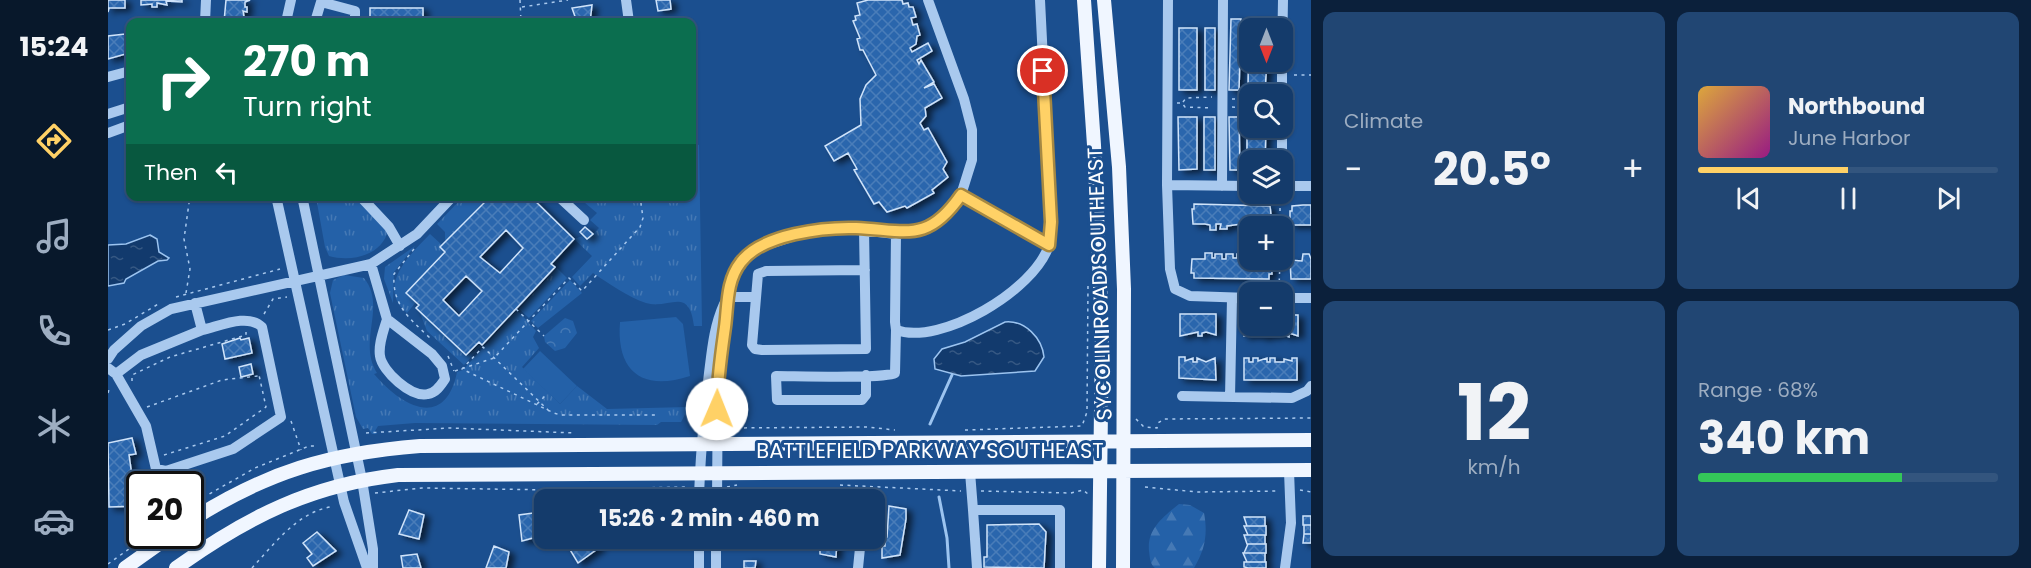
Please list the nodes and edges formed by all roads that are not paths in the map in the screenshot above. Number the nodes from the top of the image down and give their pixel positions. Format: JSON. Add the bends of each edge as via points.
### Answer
{"nodes":[{"id":1,"x":206,"y":0,"type":"edge"},
{"id":2,"x":291,"y":0,"type":"edge"},
{"id":3,"x":626,"y":0,"type":"edge"},
{"id":4,"x":928,"y":0,"type":"edge"},
{"id":5,"x":1040,"y":0,"type":"edge"},
{"id":6,"x":1084,"y":0,"type":"edge"},
{"id":7,"x":1104,"y":0,"type":"edge"},
{"id":8,"x":1168,"y":0,"type":"edge"},
{"id":9,"x":1223,"y":0,"type":"edge"},
{"id":10,"x":1283,"y":0,"type":"edge"},
{"id":11,"x":205,"y":18,"type":"edge"},
{"id":12,"x":287,"y":18,"type":"edge"},
{"id":13,"x":316,"y":18,"type":"edge"},
{"id":14,"x":355,"y":18,"type":"edge"},
{"id":15,"x":628,"y":18,"type":"edge"},
{"id":16,"x":1283,"y":18,"type":"edge"},
{"id":17,"x":126,"y":72,"type":"edge"},
{"id":18,"x":108,"y":76,"type":"edge"},
{"id":19,"x":126,"y":108,"type":"edge"},
{"id":20,"x":108,"y":114,"type":"edge"},
{"id":21,"x":126,"y":126,"type":"edge"},
{"id":22,"x":108,"y":133,"type":"edge"},
{"id":23,"x":1167,"y":185,"type":"junction"},
{"id":24,"x":1222,"y":186,"type":"junction"},
{"id":25,"x":1239,"y":186,"type":"edge"},
{"id":26,"x":1293,"y":186,"type":"edge"},
{"id":27,"x":1311,"y":186,"type":"edge"},
{"id":28,"x":961,"y":195,"type":"junction"},
{"id":29,"x":277,"y":201,"type":"edge"},
{"id":30,"x":303,"y":201,"type":"edge"},
{"id":31,"x":365,"y":201,"type":"edge"},
{"id":32,"x":448,"y":201,"type":"edge"},
{"id":33,"x":564,"y":201,"type":"edge"},
{"id":34,"x":584,"y":219,"type":"dead end"},
{"id":35,"x":864,"y":228,"type":"junction"},
{"id":36,"x":896,"y":234,"type":"junction"},
{"id":37,"x":1049,"y":245,"type":"junction"},
{"id":38,"x":400,"y":246,"type":"junction"},
{"id":39,"x":371,"y":264,"type":"junction"},
{"id":40,"x":865,"y":270,"type":"junction"},
{"id":41,"x":318,"y":275,"type":"junction"},
{"id":42,"x":294,"y":280,"type":"junction"},
{"id":43,"x":1293,"y":296,"type":"edge"},
{"id":44,"x":727,"y":297,"type":"junction"},
{"id":45,"x":755,"y":297,"type":"junction"},
{"id":46,"x":1232,"y":298,"type":"junction"},
{"id":47,"x":1239,"y":298,"type":"edge"},
{"id":48,"x":1311,"y":298,"type":"edge"},
{"id":49,"x":195,"y":303,"type":"junction"},
{"id":50,"x":387,"y":319,"type":"junction"},
{"id":51,"x":202,"y":330,"type":"junction"},
{"id":52,"x":897,"y":330,"type":"junction"},
{"id":53,"x":108,"y":360,"type":"edge"},
{"id":54,"x":112,"y":371,"type":"edge"},
{"id":55,"x":866,"y":375,"type":"junction"},
{"id":56,"x":1309,"y":388,"type":"edge"},
{"id":57,"x":1182,"y":396,"type":"dead end"},
{"id":58,"x":1230,"y":397,"type":"junction"},
{"id":59,"x":1311,"y":440,"type":"edge"},
{"id":60,"x":1101,"y":441,"type":"junction"},
{"id":61,"x":1125,"y":441,"type":"junction"},
{"id":62,"x":700,"y":444,"type":"junction"},
{"id":63,"x":717,"y":444,"type":"junction"},
{"id":64,"x":357,"y":452,"type":"junction"},
{"id":65,"x":335,"y":456,"type":"junction"},
{"id":66,"x":1311,"y":470,"type":"edge"},
{"id":67,"x":1101,"y":471,"type":"junction"},
{"id":68,"x":1124,"y":471,"type":"junction"},
{"id":69,"x":1289,"y":471,"type":"junction"},
{"id":70,"x":970,"y":472,"type":"junction"},
{"id":71,"x":699,"y":479,"type":"junction"},
{"id":72,"x":717,"y":479,"type":"junction"},
{"id":73,"x":362,"y":480,"type":"junction"},
{"id":74,"x":341,"y":484,"type":"junction"},
{"id":75,"x":699,"y":489,"type":"edge"},
{"id":76,"x":717,"y":489,"type":"edge"},
{"id":77,"x":973,"y":510,"type":"junction"},
{"id":78,"x":204,"y":513,"type":"edge"},
{"id":79,"x":152,"y":549,"type":"edge"},
{"id":80,"x":699,"y":549,"type":"edge"},
{"id":81,"x":716,"y":549,"type":"edge"},
{"id":82,"x":860,"y":549,"type":"edge"},
{"id":83,"x":125,"y":568,"type":"edge"},
{"id":84,"x":176,"y":568,"type":"edge"},
{"id":85,"x":367,"y":568,"type":"edge"},
{"id":86,"x":373,"y":568,"type":"edge"},
{"id":87,"x":699,"y":568,"type":"edge"},
{"id":88,"x":716,"y":568,"type":"edge"},
{"id":89,"x":858,"y":568,"type":"edge"},
{"id":90,"x":977,"y":568,"type":"edge"},
{"id":91,"x":1060,"y":568,"type":"edge"},
{"id":92,"x":1099,"y":568,"type":"edge"},
{"id":93,"x":1123,"y":568,"type":"edge"},
{"id":94,"x":1284,"y":568,"type":"edge"}],
"edges":[{"from":1,"to":11,"type":"street"},
{"from":2,"to":12,"type":"street"},
{"from":3,"to":15,"type":"street"},
{"from":4,"to":28,"type":"street","via":[[972,130],[972,160]]},
{"from":5,"to":37,"type":"street"},
{"from":6,"to":60,"type":"main road","name":"SYCOLIN ROAD SOUTHEAST","via":[[1100,261]]},
{"from":7,"to":61,"type":"main road","name":"SYCOLIN ROAD SOUTHEAST","via":[[1122,226]]},
{"from":8,"to":23,"type":"street"},
{"from":9,"to":24,"type":"street"},
{"from":10,"to":16,"type":"street"},
{"from":13,"to":14,"type":"street","via":[[321,2],[355,11]]},
{"from":17,"to":18,"type":"street"},
{"from":19,"to":20,"type":"street"},
{"from":21,"to":22,"type":"street"},
{"from":23,"to":24,"type":"street"},
{"from":23,"to":46,"type":"street","via":[[1171,282],[1182,294]]},
{"from":24,"to":25,"type":"street"},
{"from":26,"to":27,"type":"street"},
{"from":28,"to":36,"type":"street","via":[[938,221],[920,230]]},
{"from":28,"to":37,"type":"street"},
{"from":29,"to":42,"type":"street"},
{"from":30,"to":41,"type":"street"},
{"from":31,"to":38,"type":"street","via":[[389,227]]},
{"from":32,"to":38,"type":"street"},
{"from":33,"to":34,"type":"street"},
{"from":35,"to":36,"type":"street"},
{"from":35,"to":40,"type":"street"},
{"from":35,"to":44,"type":"street","via":[[813,230],[757,248],[741,261]]},
{"from":36,"to":52,"type":"street"},
{"from":37,"to":52,"type":"street","via":[[1022,283],[1001,300],[944,328],[906,334]]},
{"from":38,"to":39,"type":"street"},
{"from":39,"to":41,"type":"street"},
{"from":39,"to":50,"type":"street"},
{"from":40,"to":45,"type":"street","via":[[766,271],[758,274]]},
{"from":40,"to":45,"type":"street","via":[[866,349],[755,349]]},
{"from":41,"to":42,"type":"street"},
{"from":41,"to":64,"type":"street"},
{"from":42,"to":49,"type":"street"},
{"from":42,"to":65,"type":"street"},
{"from":43,"to":48,"type":"street"},
{"from":44,"to":45,"type":"street"},
{"from":44,"to":62,"type":"street","via":[[716,326]]},
{"from":44,"to":63,"type":"street","via":[[718,370]]},
{"from":46,"to":47,"type":"street"},
{"from":46,"to":58,"type":"street"},
{"from":49,"to":51,"type":"street"},
{"from":49,"to":53,"type":"street","via":[[171,309],[141,326]]},
{"from":50,"to":50,"type":"street","via":[[442,366],[445,379],[438,389],[418,394],[408,390],[388,370],[380,357]]},
{"from":51,"to":54,"type":"street"},
{"from":51,"to":54,"type":"street","via":[[234,322],[256,322],[262,327],[282,411],[278,420],[228,451],[161,471],[154,465],[146,426]]},
{"from":52,"to":55,"type":"street","via":[[896,373]]},
{"from":55,"to":55,"type":"street","via":[[776,376],[777,400],[862,400],[866,394]]},
{"from":56,"to":58,"type":"street","via":[[1292,398]]},
{"from":57,"to":58,"type":"street"},
{"from":59,"to":61,"type":"main road","name":"BATTLEFIELD PARKWAY SOUTHEAST"},
{"from":60,"to":61,"type":"main road","name":"BATTLEFIELD PARKWAY SOUTHEAST"},
{"from":60,"to":63,"type":"main road","name":"BATTLEFIELD PARKWAY SOUTHEAST"},
{"from":60,"to":67,"type":"main road","name":"SYCOLIN ROAD SOUTHEAST"},
{"from":61,"to":68,"type":"main road","name":"SYCOLIN ROAD SOUTHEAST"},
{"from":62,"to":63,"type":"main road","name":"BATTLEFIELD PARKWAY SOUTHEAST"},
{"from":62,"to":64,"type":"main road","name":"BATTLEFIELD PARKWAY SOUTHEAST","via":[[420,446]]},
{"from":62,"to":71,"type":"street"},
{"from":63,"to":72,"type":"street"},
{"from":64,"to":65,"type":"main road","name":"BATTLEFIELD PARKWAY SOUTHEAST"},
{"from":64,"to":73,"type":"street"},
{"from":65,"to":74,"type":"street"},
{"from":65,"to":78,"type":"main road","name":"BATTLEFIELD PARKWAY SOUTHEAST","via":[[254,485]]},
{"from":66,"to":69,"type":"main road","name":"BATTLEFIELD PARKWAY SOUTHEAST"},
{"from":67,"to":68,"type":"main road","name":"BATTLEFIELD PARKWAY SOUTHEAST"},
{"from":67,"to":70,"type":"main road","name":"BATTLEFIELD PARKWAY SOUTHEAST"},
{"from":67,"to":92,"type":"main road","name":"SYCOLIN ROAD SOUTHEAST"},
{"from":68,"to":69,"type":"main road","name":"BATTLEFIELD PARKWAY SOUTHEAST"},
{"from":68,"to":93,"type":"main road","name":"SYCOLIN ROAD SOUTHEAST"},
{"from":69,"to":94,"type":"street","via":[[1291,523]]},
{"from":70,"to":72,"type":"main road","name":"BATTLEFIELD PARKWAY SOUTHEAST"},
{"from":70,"to":77,"type":"street"},
{"from":71,"to":72,"type":"main road","name":"BATTLEFIELD PARKWAY SOUTHEAST"},
{"from":71,"to":73,"type":"main road","name":"BATTLEFIELD PARKWAY SOUTHEAST","via":[[422,474]]},
{"from":71,"to":75,"type":"street"},
{"from":72,"to":76,"type":"street"},
{"from":73,"to":74,"type":"main road","name":"BATTLEFIELD PARKWAY SOUTHEAST"},
{"from":73,"to":86,"type":"street"},
{"from":74,"to":84,"type":"main road","name":"BATTLEFIELD PARKWAY SOUTHEAST","via":[[271,508],[222,535]]},
{"from":74,"to":85,"type":"street"},
{"from":77,"to":90,"type":"street"},
{"from":77,"to":91,"type":"street","via":[[1060,510]]},
{"from":79,"to":83,"type":"main road"},
{"from":80,"to":87,"type":"street"},
{"from":81,"to":88,"type":"street"},
{"from":82,"to":89,"type":"street"}]}
